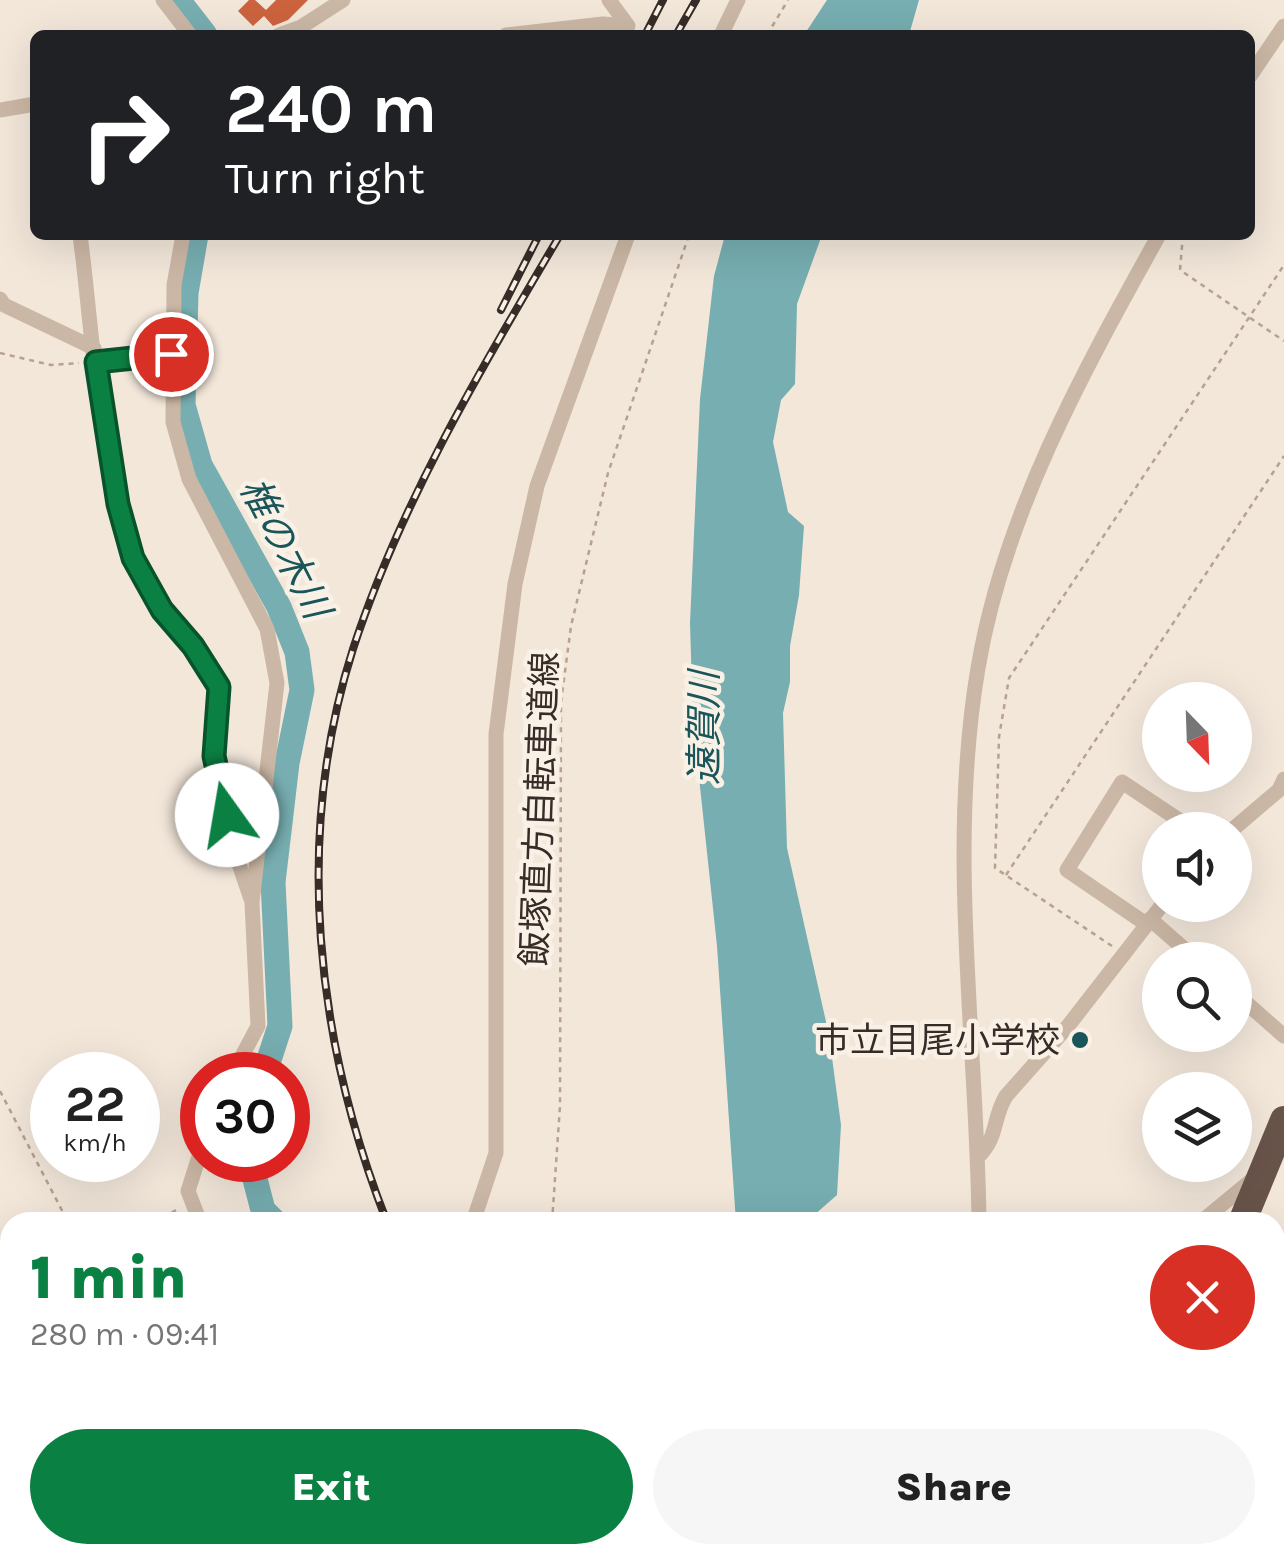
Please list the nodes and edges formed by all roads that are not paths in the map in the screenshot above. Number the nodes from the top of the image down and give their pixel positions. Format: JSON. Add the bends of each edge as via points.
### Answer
{"nodes":[{"id":1,"x":163,"y":0,"type":"edge"},
{"id":2,"x":344,"y":0,"type":"edge"},
{"id":3,"x":609,"y":0,"type":"edge"},
{"id":4,"x":738,"y":0,"type":"edge"},
{"id":5,"x":1284,"y":26,"type":"edge"},
{"id":6,"x":186,"y":30,"type":"edge"},
{"id":7,"x":295,"y":30,"type":"edge"},
{"id":8,"x":550,"y":30,"type":"edge"},
{"id":9,"x":723,"y":30,"type":"edge"},
{"id":10,"x":1255,"y":69,"type":"edge"},
{"id":11,"x":30,"y":105,"type":"edge"},
{"id":12,"x":0,"y":110,"type":"edge"},
{"id":13,"x":81,"y":240,"type":"edge"},
{"id":14,"x":182,"y":240,"type":"edge"},
{"id":15,"x":626,"y":240,"type":"edge"},
{"id":16,"x":1156,"y":240,"type":"edge"},
{"id":17,"x":0,"y":298,"type":"edge"},
{"id":18,"x":171,"y":354,"type":"junction"},
{"id":19,"x":95,"y":355,"type":"junction"},
{"id":20,"x":1284,"y":780,"type":"edge"},
{"id":21,"x":1167,"y":812,"type":"edge"},
{"id":22,"x":1252,"y":813,"type":"edge"},
{"id":23,"x":252,"y":902,"type":"junction"},
{"id":24,"x":1142,"y":917,"type":"edge"},
{"id":25,"x":1147,"y":922,"type":"edge"},
{"id":26,"x":1149,"y":922,"type":"edge"},
{"id":27,"x":1174,"y":942,"type":"edge"},
{"id":28,"x":1252,"y":1009,"type":"edge"},
{"id":29,"x":1284,"y":1036,"type":"edge"},
{"id":30,"x":244,"y":1052,"type":"edge"},
{"id":31,"x":1284,"y":1120,"type":"edge"},
{"id":32,"x":978,"y":1157,"type":"junction"},
{"id":33,"x":1264,"y":1170,"type":"junction"},
{"id":34,"x":189,"y":1182,"type":"edge"},
{"id":35,"x":195,"y":1212,"type":"edge"},
{"id":36,"x":476,"y":1212,"type":"edge"},
{"id":37,"x":980,"y":1212,"type":"edge"},
{"id":38,"x":1213,"y":1212,"type":"edge"},
{"id":39,"x":1246,"y":1212,"type":"edge"}],
"edges":[{"from":1,"to":6,"type":"street"},
{"from":2,"to":7,"type":"street"},
{"from":3,"to":8,"type":"street","via":[[628,26]]},
{"from":4,"to":9,"type":"street"},
{"from":5,"to":10,"type":"street"},
{"from":11,"to":12,"type":"street"},
{"from":13,"to":19,"type":"street"},
{"from":14,"to":18,"type":"street"},
{"from":15,"to":36,"type":"street","via":[[537,486],[515,584],[496,734],[496,1153]]},
{"from":16,"to":32,"type":"street","via":[[1030,492],[978,668],[964,795]]},
{"from":17,"to":19,"type":"street"},
{"from":18,"to":19,"type":"street"},
{"from":18,"to":23,"type":"street","via":[[173,422],[189,479],[258,607],[274,657],[276,721]]},
{"from":19,"to":23,"type":"street","via":[[133,558],[219,687],[214,756]]},
{"from":20,"to":22,"type":"street"},
{"from":21,"to":24,"type":"street","via":[[1122,782],[1066,870]]},
{"from":23,"to":30,"type":"street","via":[[259,1012]]},
{"from":25,"to":32,"type":"street","via":[[1006,1096],[994,1139]]},
{"from":26,"to":27,"type":"street"},
{"from":28,"to":29,"type":"street"},
{"from":31,"to":33,"type":"highway"},
{"from":32,"to":37,"type":"street"},
{"from":33,"to":38,"type":"street"},
{"from":33,"to":39,"type":"highway"},
{"from":34,"to":35,"type":"street"}]}
